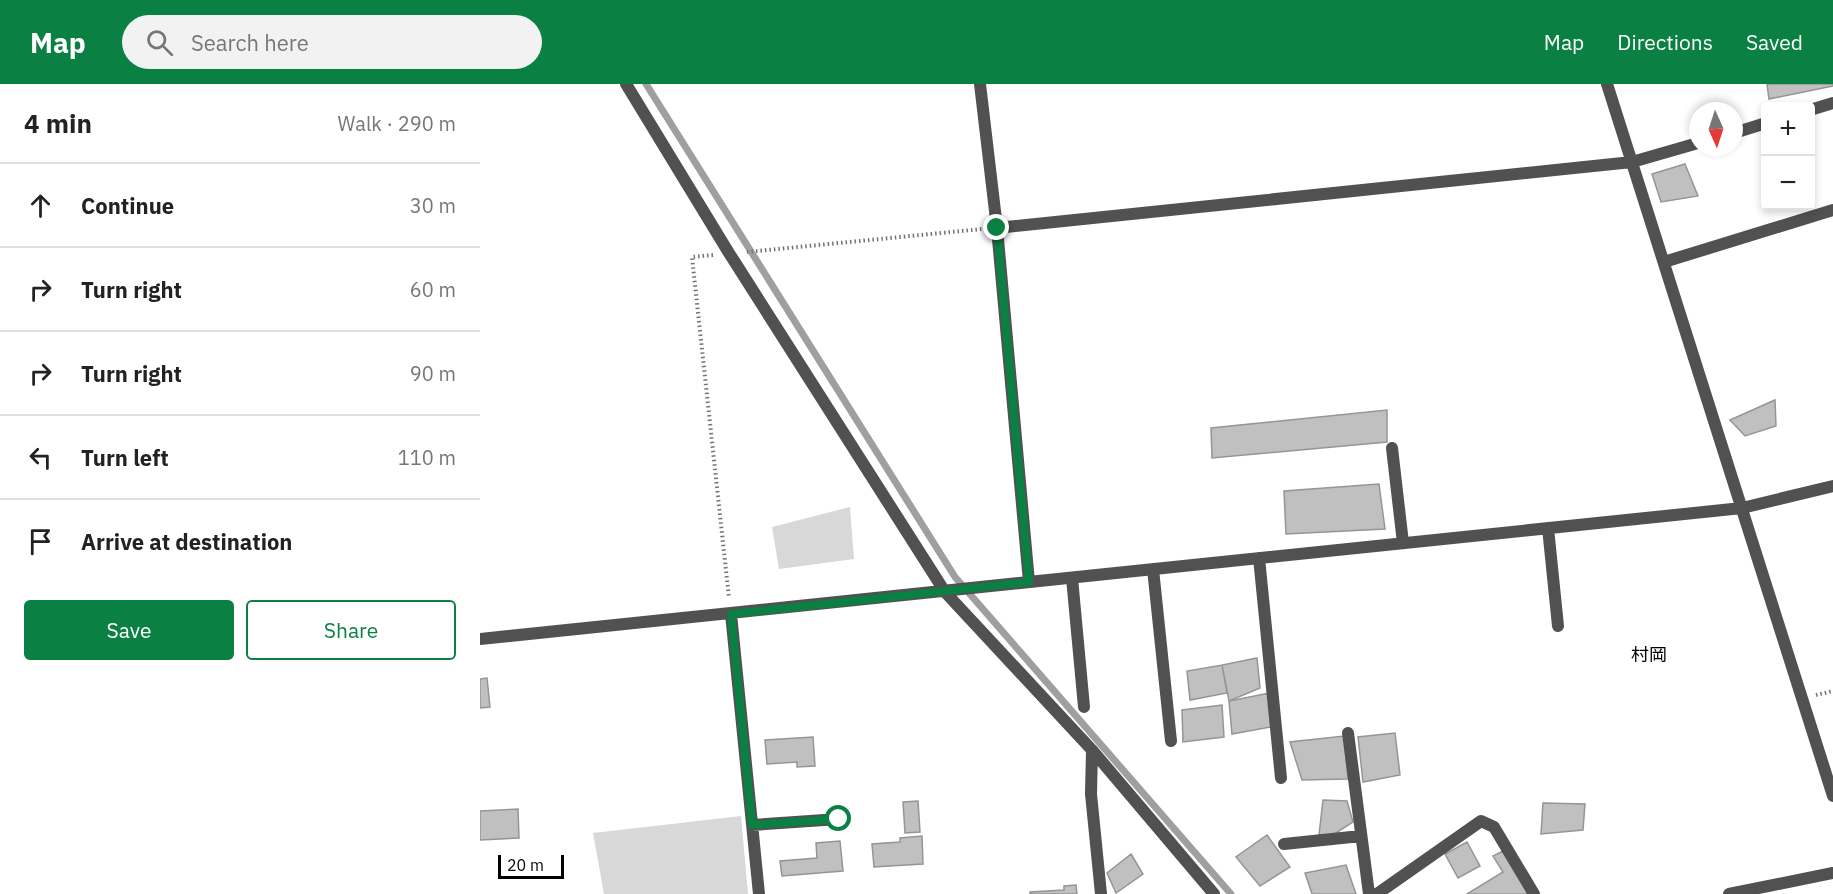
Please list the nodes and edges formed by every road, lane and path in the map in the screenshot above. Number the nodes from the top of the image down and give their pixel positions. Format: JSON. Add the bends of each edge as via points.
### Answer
{"nodes":[{"id":1,"x":626,"y":84,"type":"edge"},
{"id":2,"x":980,"y":84,"type":"edge"},
{"id":3,"x":1607,"y":84,"type":"edge"},
{"id":4,"x":1833,"y":104,"type":"edge"},
{"id":5,"x":1815,"y":109,"type":"edge"},
{"id":6,"x":1761,"y":124,"type":"edge"},
{"id":7,"x":1743,"y":129,"type":"edge"},
{"id":8,"x":1689,"y":146,"type":"edge"},
{"id":9,"x":1632,"y":162,"type":"junction"},
{"id":10,"x":1833,"y":210,"type":"edge"},
{"id":11,"x":997,"y":228,"type":"junction"},
{"id":12,"x":1664,"y":262,"type":"junction"},
{"id":13,"x":1392,"y":448,"type":"dead end"},
{"id":14,"x":1833,"y":486,"type":"edge"},
{"id":15,"x":1742,"y":508,"type":"junction"},
{"id":16,"x":1548,"y":528,"type":"junction"},
{"id":17,"x":1402,"y":543,"type":"junction"},
{"id":18,"x":1259,"y":558,"type":"junction"},
{"id":19,"x":1153,"y":569,"type":"junction"},
{"id":20,"x":1072,"y":578,"type":"junction"},
{"id":21,"x":1029,"y":582,"type":"junction"},
{"id":22,"x":945,"y":592,"type":"junction"},
{"id":23,"x":731,"y":614,"type":"junction"},
{"id":24,"x":1558,"y":626,"type":"dead end"},
{"id":25,"x":480,"y":639,"type":"edge"},
{"id":26,"x":1083,"y":707,"type":"dead end"},
{"id":27,"x":1348,"y":733,"type":"dead end"},
{"id":28,"x":1171,"y":741,"type":"dead end"},
{"id":29,"x":1092,"y":750,"type":"junction"},
{"id":30,"x":1281,"y":778,"type":"dead end"},
{"id":31,"x":1833,"y":796,"type":"edge"},
{"id":32,"x":839,"y":819,"type":"dead end"},
{"id":33,"x":752,"y":825,"type":"junction"},
{"id":34,"x":1361,"y":836,"type":"junction"},
{"id":35,"x":1284,"y":844,"type":"dead end"},
{"id":36,"x":1833,"y":873,"type":"edge"},
{"id":37,"x":759,"y":894,"type":"edge"},
{"id":38,"x":1101,"y":894,"type":"edge"},
{"id":39,"x":1214,"y":894,"type":"edge"},
{"id":40,"x":1369,"y":894,"type":"edge"},
{"id":41,"x":1377,"y":894,"type":"edge"},
{"id":42,"x":1534,"y":894,"type":"edge"},
{"id":43,"x":1729,"y":894,"type":"edge"}],
"edges":[{"from":1,"to":22,"type":"street","via":[[729,254]]},
{"from":2,"to":11,"type":"street"},
{"from":3,"to":9,"type":"street"},
{"from":4,"to":5,"type":"street"},
{"from":6,"to":7,"type":"street"},
{"from":8,"to":9,"type":"street"},
{"from":9,"to":11,"type":"street"},
{"from":9,"to":12,"type":"street"},
{"from":10,"to":12,"type":"street"},
{"from":11,"to":21,"type":"street"},
{"from":12,"to":15,"type":"street"},
{"from":13,"to":17,"type":"street"},
{"from":14,"to":15,"type":"street"},
{"from":15,"to":16,"type":"street"},
{"from":15,"to":31,"type":"street"},
{"from":16,"to":17,"type":"street"},
{"from":16,"to":24,"type":"street"},
{"from":17,"to":18,"type":"street"},
{"from":18,"to":19,"type":"street"},
{"from":18,"to":30,"type":"street"},
{"from":19,"to":20,"type":"street"},
{"from":19,"to":28,"type":"street"},
{"from":20,"to":21,"type":"street"},
{"from":20,"to":26,"type":"street"},
{"from":21,"to":22,"type":"street"},
{"from":22,"to":23,"type":"street"},
{"from":22,"to":29,"type":"street"},
{"from":23,"to":25,"type":"street"},
{"from":23,"to":33,"type":"street"},
{"from":27,"to":34,"type":"street"},
{"from":29,"to":38,"type":"street","via":[[1091,794]]},
{"from":29,"to":39,"type":"street"},
{"from":32,"to":33,"type":"street"},
{"from":33,"to":37,"type":"street"},
{"from":34,"to":35,"type":"street"},
{"from":34,"to":40,"type":"street"},
{"from":36,"to":43,"type":"street"},
{"from":41,"to":42,"type":"street","via":[[1481,821],[1494,827]]}]}
